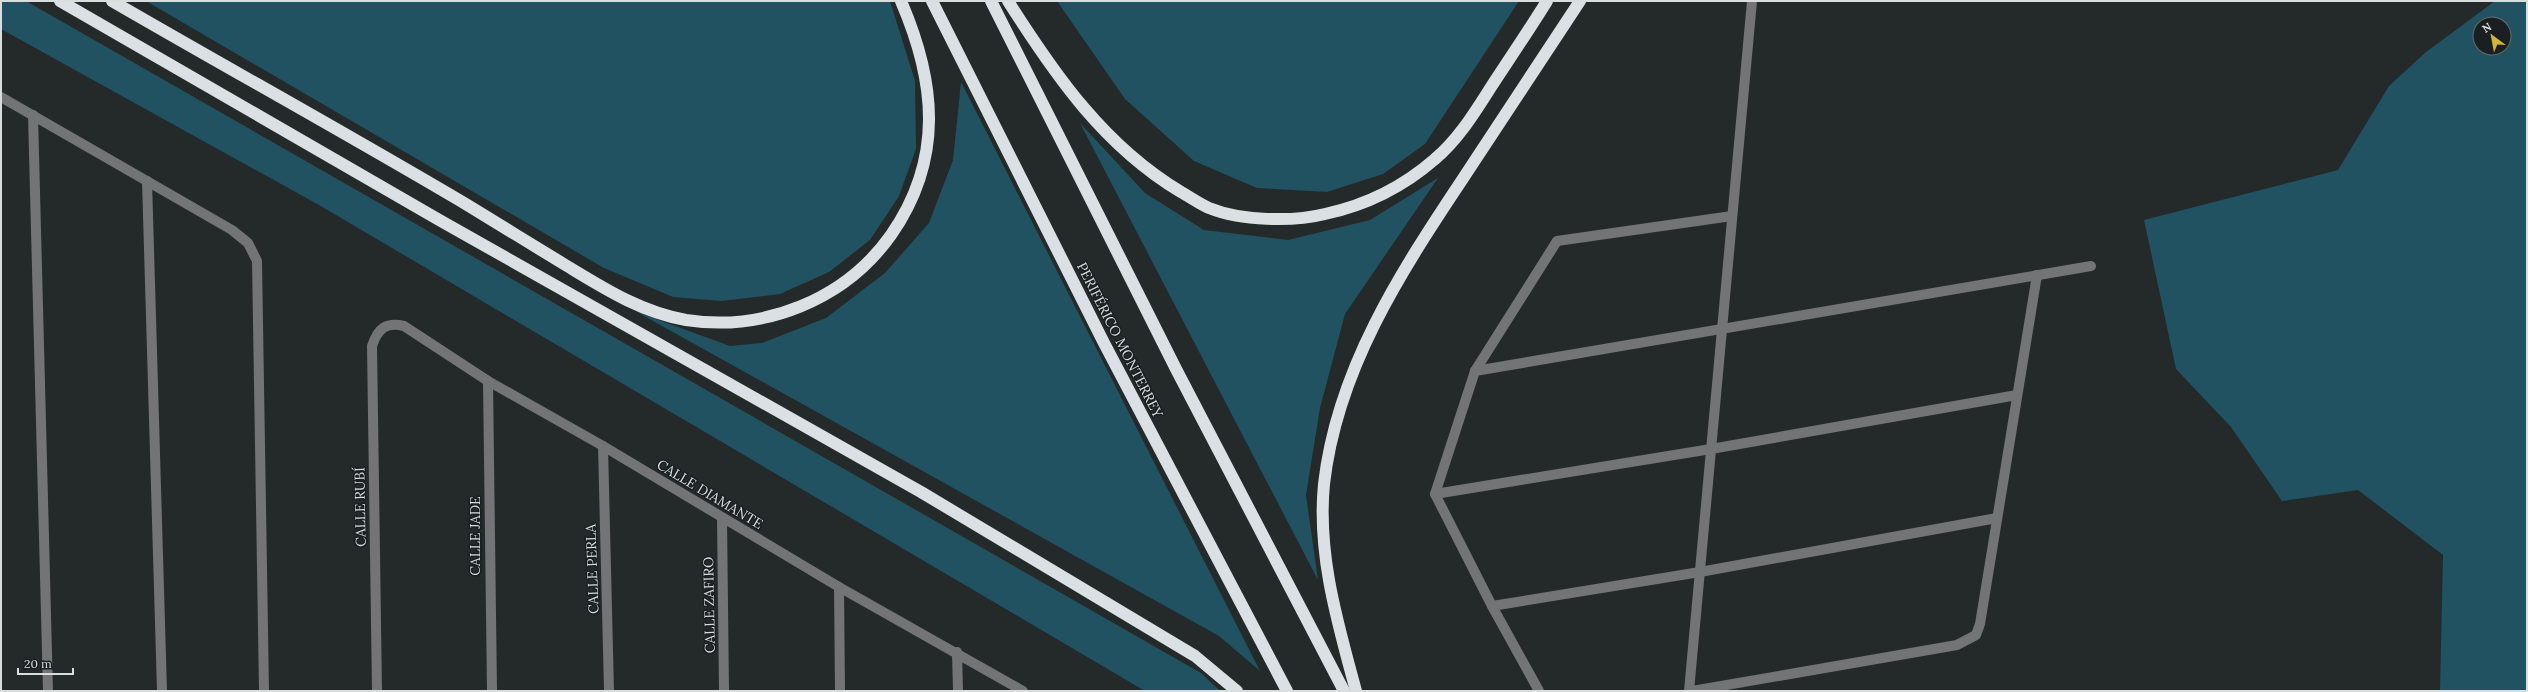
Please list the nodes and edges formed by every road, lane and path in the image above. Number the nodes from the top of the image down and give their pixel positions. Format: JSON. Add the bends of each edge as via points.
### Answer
{"nodes":[{"id":1,"x":60,"y":1,"type":"edge"},
{"id":2,"x":112,"y":1,"type":"edge"},
{"id":3,"x":901,"y":1,"type":"edge"},
{"id":4,"x":932,"y":1,"type":"edge"},
{"id":5,"x":992,"y":1,"type":"edge"},
{"id":6,"x":1008,"y":1,"type":"edge"},
{"id":7,"x":1547,"y":1,"type":"edge"},
{"id":8,"x":1580,"y":1,"type":"edge"},
{"id":9,"x":1752,"y":1,"type":"edge"},
{"id":10,"x":1,"y":97,"type":"edge"},
{"id":11,"x":33,"y":115,"type":"junction"},
{"id":12,"x":147,"y":181,"type":"junction"},
{"id":13,"x":1732,"y":216,"type":"junction"},
{"id":14,"x":2091,"y":266,"type":"dead end"},
{"id":15,"x":2037,"y":275,"type":"junction"},
{"id":16,"x":384,"y":326,"type":"joint"},
{"id":17,"x":1722,"y":330,"type":"junction"},
{"id":18,"x":1475,"y":371,"type":"junction"},
{"id":19,"x":488,"y":381,"type":"junction"},
{"id":20,"x":2017,"y":395,"type":"junction"},
{"id":21,"x":603,"y":446,"type":"junction"},
{"id":22,"x":1711,"y":450,"type":"junction"},
{"id":23,"x":1435,"y":494,"type":"junction"},
{"id":24,"x":722,"y":518,"type":"junction"},
{"id":25,"x":1997,"y":518,"type":"junction"},
{"id":26,"x":1700,"y":572,"type":"junction"},
{"id":27,"x":839,"y":587,"type":"junction"},
{"id":28,"x":1492,"y":606,"type":"junction"},
{"id":29,"x":957,"y":652,"type":"junction"},
{"id":30,"x":48,"y":691,"type":"edge"},
{"id":31,"x":162,"y":691,"type":"edge"},
{"id":32,"x":264,"y":691,"type":"edge"},
{"id":33,"x":377,"y":691,"type":"edge"},
{"id":34,"x":492,"y":691,"type":"edge"},
{"id":35,"x":609,"y":691,"type":"edge"},
{"id":36,"x":724,"y":691,"type":"edge"},
{"id":37,"x":840,"y":691,"type":"edge"},
{"id":38,"x":958,"y":691,"type":"edge"},
{"id":39,"x":1023,"y":691,"type":"edge"},
{"id":40,"x":1237,"y":691,"type":"edge"},
{"id":41,"x":1287,"y":691,"type":"edge"},
{"id":42,"x":1344,"y":691,"type":"edge"},
{"id":43,"x":1356,"y":691,"type":"edge"},
{"id":44,"x":1539,"y":691,"type":"edge"},
{"id":45,"x":1689,"y":691,"type":"edge"},
{"id":46,"x":1692,"y":691,"type":"edge"}],
"edges":[{"from":1,"to":40,"type":"highway","via":[[921,492],[1195,656]]},
{"from":2,"to":3,"type":"highway","via":[[467,205],[617,296],[662,315],[717,322],[759,319],[782,313],[826,295],[865,267],[880,250],[905,211],[923,161],[929,123],[929,100],[922,54]]},
{"from":4,"to":41,"type":"highway","name":"PERIFÉRICO MONTERREY","via":[[1104,343]]},
{"from":5,"to":42,"type":"highway","via":[[1176,370]]},
{"from":6,"to":7,"type":"highway","via":[[1063,84],[1095,122],[1127,154],[1167,183],[1210,208],[1257,218],[1306,219],[1353,208],[1397,188],[1436,159],[1468,122]]},
{"from":8,"to":43,"type":"highway","via":[[1421,241],[1374,323],[1345,394],[1324,485],[1324,536],[1330,588]]},
{"from":9,"to":13,"type":"street"},
{"from":10,"to":11,"type":"street"},
{"from":11,"to":12,"type":"street"},
{"from":11,"to":30,"type":"street"},
{"from":12,"to":31,"type":"street"},
{"from":12,"to":32,"type":"street","via":[[232,230],[248,243],[257,261]]},
{"from":13,"to":17,"type":"street"},
{"from":13,"to":18,"type":"street","via":[[1557,241]]},
{"from":14,"to":15,"type":"street"},
{"from":15,"to":17,"type":"street"},
{"from":15,"to":20,"type":"street"},
{"from":16,"to":19,"type":"street","name":"CALLE DIAMANTE","via":[[404,326]]},
{"from":16,"to":33,"type":"street","name":"CALLE RUBÍ","via":[[376,334],[372,346]]},
{"from":17,"to":18,"type":"street"},
{"from":17,"to":22,"type":"street"},
{"from":18,"to":23,"type":"street"},
{"from":19,"to":21,"type":"street","name":"CALLE DIAMANTE"},
{"from":19,"to":34,"type":"street","name":"CALLE JADE"},
{"from":20,"to":22,"type":"street"},
{"from":20,"to":25,"type":"street"},
{"from":21,"to":24,"type":"street","name":"CALLE DIAMANTE"},
{"from":21,"to":35,"type":"street","name":"CALLE PERLA"},
{"from":22,"to":23,"type":"street"},
{"from":22,"to":26,"type":"street"},
{"from":23,"to":28,"type":"street"},
{"from":24,"to":27,"type":"street","name":"CALLE DIAMANTE"},
{"from":24,"to":36,"type":"street","name":"CALLE ZAFIRO"},
{"from":25,"to":26,"type":"street"},
{"from":25,"to":46,"type":"street","via":[[1980,624],[1976,635],[1967,641],[1957,645]]},
{"from":26,"to":28,"type":"street"},
{"from":26,"to":45,"type":"street"},
{"from":27,"to":29,"type":"street","name":"CALLE DIAMANTE"},
{"from":27,"to":37,"type":"street"},
{"from":28,"to":44,"type":"street"},
{"from":29,"to":38,"type":"street"},
{"from":29,"to":39,"type":"street","name":"CALLE DIAMANTE"}]}
